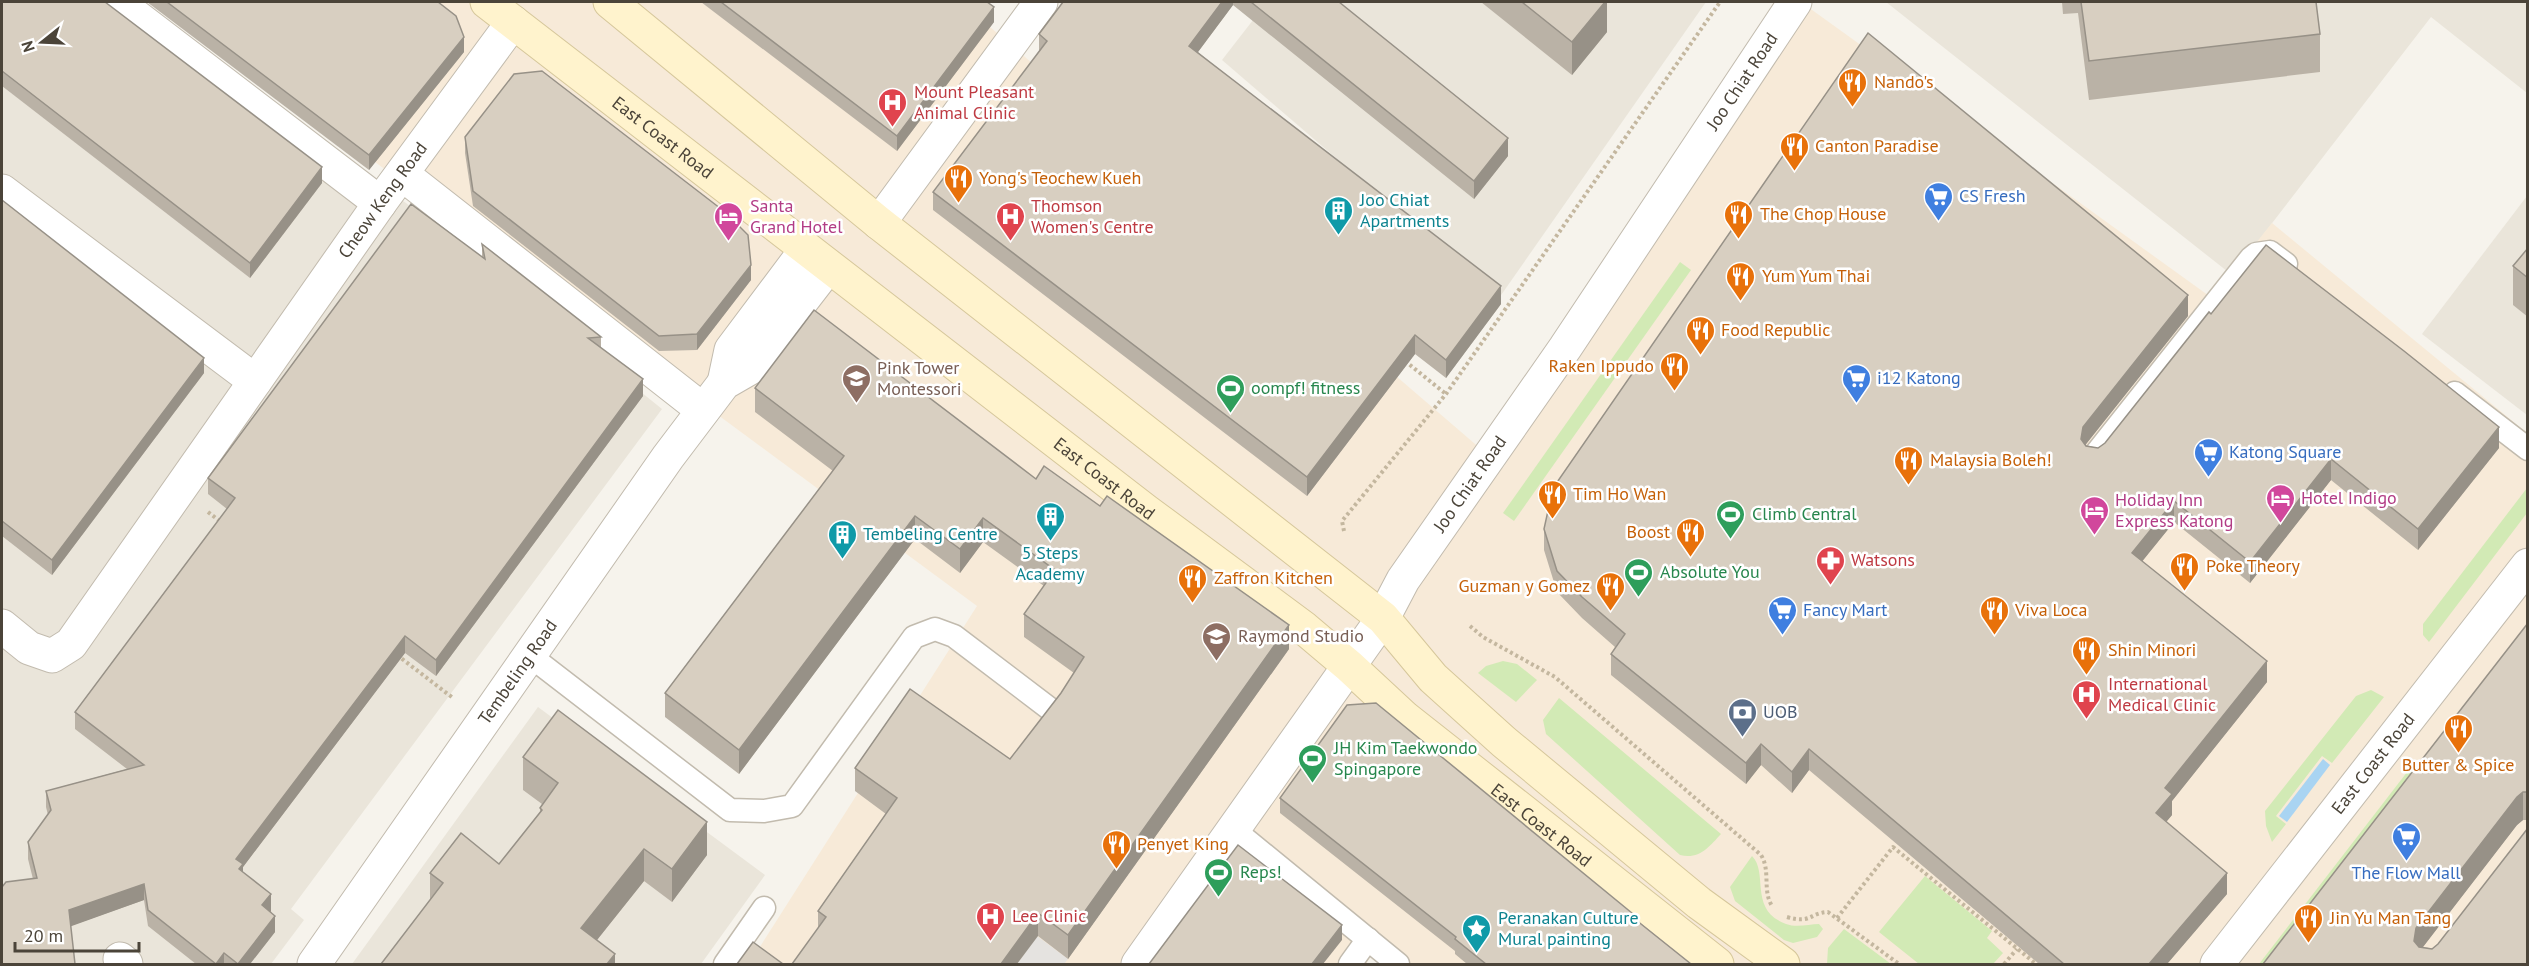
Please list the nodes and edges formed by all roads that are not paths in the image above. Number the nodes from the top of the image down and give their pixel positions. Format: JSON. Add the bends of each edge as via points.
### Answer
{"nodes":[{"id":1,"x":117,"y":2,"type":"edge"},
{"id":2,"x":487,"y":2,"type":"edge"},
{"id":3,"x":610,"y":2,"type":"edge"},
{"id":4,"x":1041,"y":2,"type":"edge"},
{"id":5,"x":1796,"y":2,"type":"edge"},
{"id":6,"x":513,"y":22,"type":"junction"},
{"id":7,"x":402,"y":174,"type":"junction"},
{"id":8,"x":2,"y":191,"type":"edge"},
{"id":9,"x":380,"y":203,"type":"junction"},
{"id":10,"x":879,"y":223,"type":"junction"},
{"id":11,"x":817,"y":259,"type":"junction"},
{"id":12,"x":2307,"y":280,"type":"edge"},
{"id":13,"x":2438,"y":380,"type":"edge"},
{"id":14,"x":255,"y":381,"type":"junction"},
{"id":15,"x":702,"y":410,"type":"junction"},
{"id":16,"x":2528,"y":449,"type":"edge"},
{"id":17,"x":2094,"y":456,"type":"edge"},
{"id":18,"x":2528,"y":565,"type":"edge"},
{"id":19,"x":1383,"y":618,"type":"junction"},
{"id":20,"x":2,"y":626,"type":"edge"},
{"id":21,"x":529,"y":655,"type":"junction"},
{"id":22,"x":1349,"y":666,"type":"junction"},
{"id":23,"x":1050,"y":710,"type":"edge"},
{"id":24,"x":1233,"y":829,"type":"junction"},
{"id":25,"x":764,"y":908,"type":"dead end"},
{"id":26,"x":1368,"y":939,"type":"junction"},
{"id":27,"x":314,"y":964,"type":"edge"},
{"id":28,"x":725,"y":964,"type":"edge"},
{"id":29,"x":1138,"y":964,"type":"edge"},
{"id":30,"x":1350,"y":964,"type":"edge"},
{"id":31,"x":1398,"y":964,"type":"edge"},
{"id":32,"x":1717,"y":964,"type":"edge"},
{"id":33,"x":1783,"y":964,"type":"edge"},
{"id":34,"x":2217,"y":964,"type":"edge"}],
"edges":[{"from":1,"to":9,"type":"street"},
{"from":2,"to":6,"type":"main road","name":"East Coast Road"},
{"from":3,"to":10,"type":"main road"},
{"from":4,"to":10,"type":"street"},
{"from":5,"to":19,"type":"street","name":"Joo Chiat Road","via":[[1565,348],[1403,580]]},
{"from":6,"to":7,"type":"street","name":"Cheow Keng Road"},
{"from":6,"to":11,"type":"main road","name":"East Coast Road"},
{"from":7,"to":9,"type":"street","name":"Cheow Keng Road"},
{"from":7,"to":15,"type":"street"},
{"from":8,"to":14,"type":"street"},
{"from":9,"to":14,"type":"street","name":"Cheow Keng Road"},
{"from":10,"to":19,"type":"main road"},
{"from":11,"to":15,"type":"street","name":"Tembeling Road","via":[[750,368],[724,383]]},
{"from":11,"to":22,"type":"main road","name":"East Coast Road"},
{"from":12,"to":17,"type":"lane","via":[[2270,252],[2256,254]]},
{"from":13,"to":16,"type":"lane"},
{"from":14,"to":20,"type":"street","name":"Cheow Keng Road","via":[[71,644],[52,656],[29,648]]},
{"from":15,"to":21,"type":"street","name":"Tembeling Road"},
{"from":18,"to":34,"type":"street","name":"East Coast Road"},
{"from":19,"to":22,"type":"street","name":"Joo Chiat Road"},
{"from":19,"to":33,"type":"main road","via":[[1433,678],[1503,742],[1699,903]]},
{"from":21,"to":23,"type":"lane","via":[[730,810],[764,811],[792,806],[914,637],[934,629],[954,636]]},
{"from":21,"to":27,"type":"street","name":"Tembeling Road"},
{"from":22,"to":24,"type":"street","name":"Joo Chiat Road"},
{"from":22,"to":32,"type":"main road","name":"East Coast Road","via":[[1405,718]]},
{"from":24,"to":26,"type":"lane"},
{"from":24,"to":29,"type":"street","name":"Joo Chiat Road"},
{"from":25,"to":28,"type":"lane"},
{"from":26,"to":30,"type":"lane"},
{"from":26,"to":31,"type":"lane"}]}
